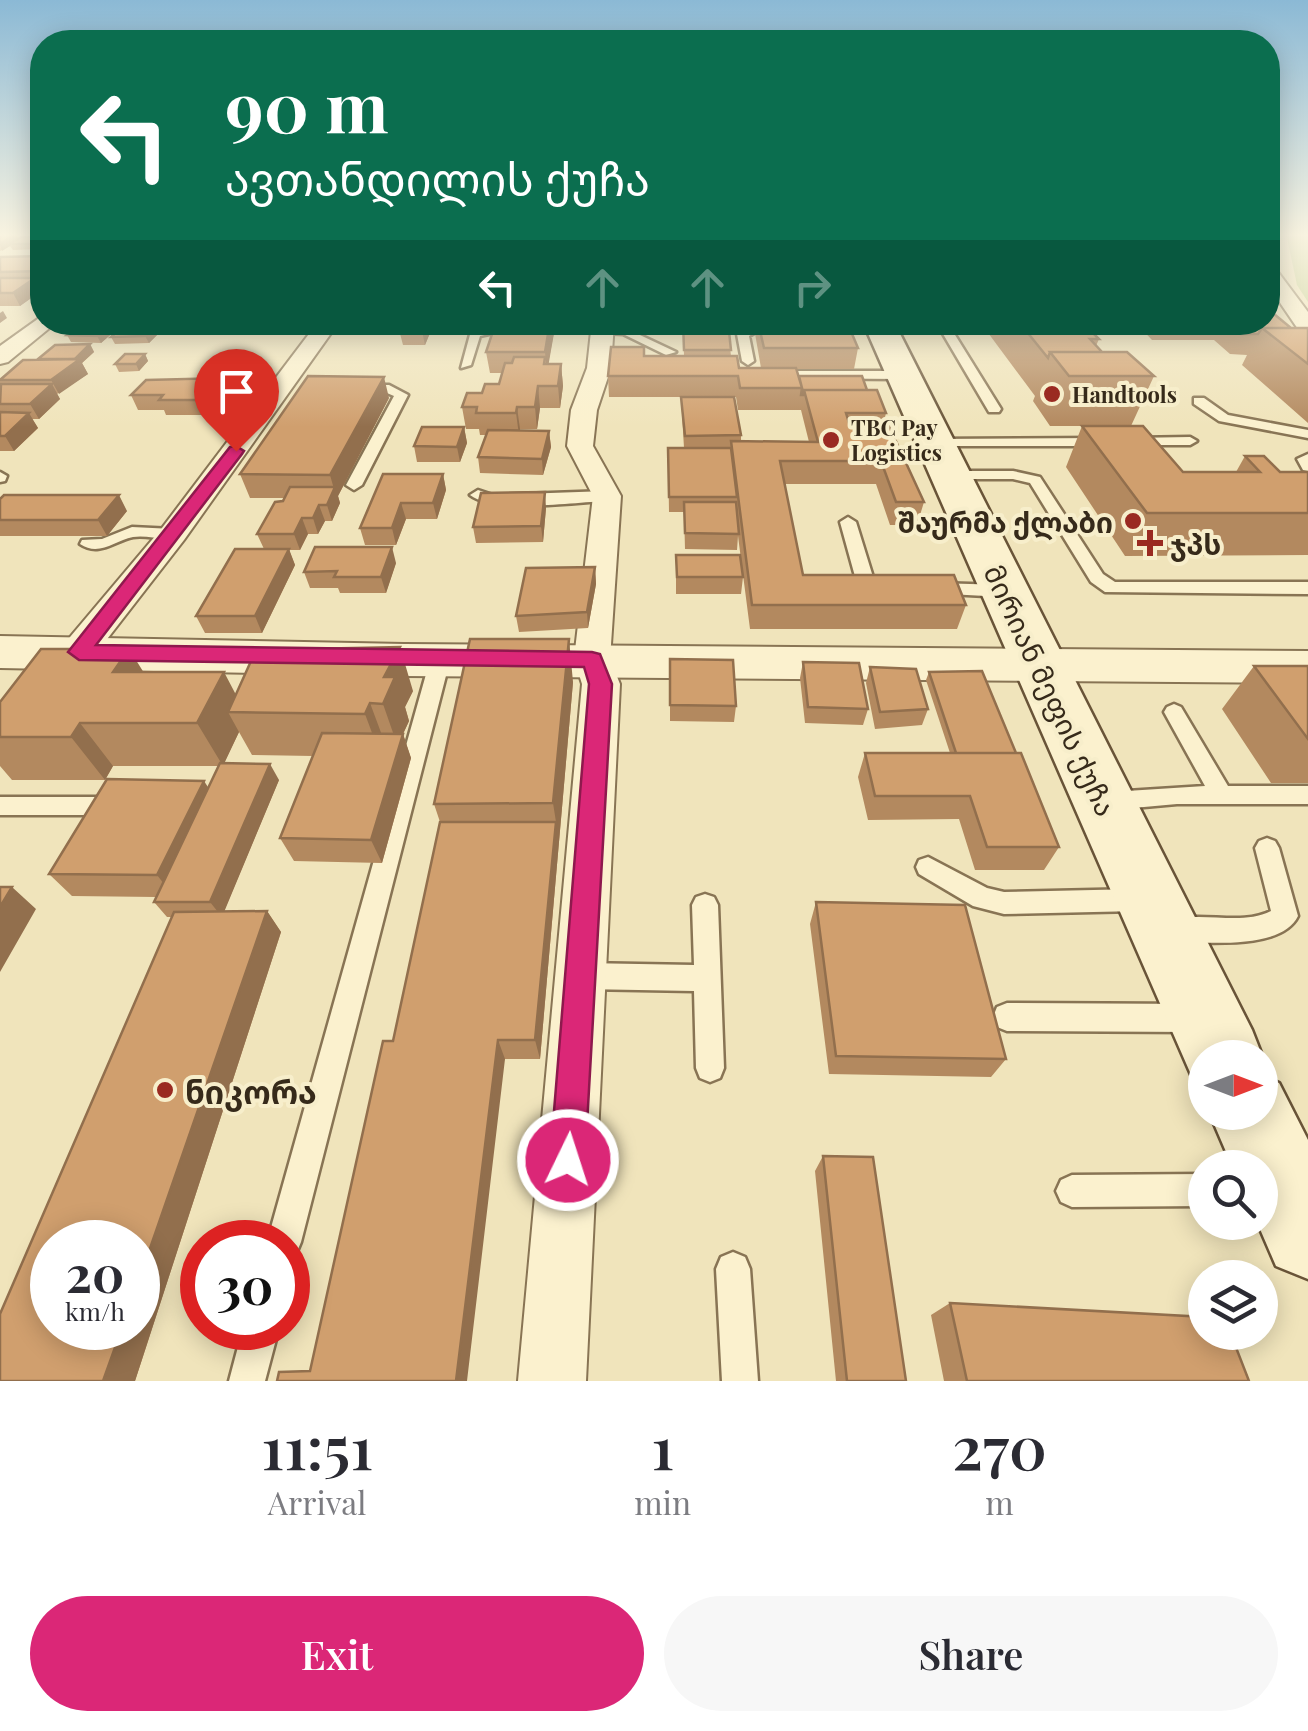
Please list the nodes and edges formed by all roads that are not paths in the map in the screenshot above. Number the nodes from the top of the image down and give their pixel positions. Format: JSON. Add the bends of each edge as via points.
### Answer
{"nodes":[{"id":1,"x":1280,"y":297,"type":"edge"},
{"id":2,"x":1308,"y":327,"type":"edge"},
{"id":3,"x":30,"y":334,"type":"edge"},
{"id":4,"x":321,"y":335,"type":"edge"},
{"id":5,"x":474,"y":335,"type":"edge"},
{"id":6,"x":602,"y":335,"type":"edge"},
{"id":7,"x":634,"y":335,"type":"edge"},
{"id":8,"x":743,"y":335,"type":"edge"},
{"id":9,"x":883,"y":335,"type":"edge"},
{"id":10,"x":949,"y":335,"type":"edge"},
{"id":11,"x":670,"y":352,"type":"edge"},
{"id":12,"x":0,"y":358,"type":"edge"},
{"id":13,"x":748,"y":361,"type":"dead end"},
{"id":14,"x":465,"y":366,"type":"dead end"},
{"id":15,"x":902,"y":374,"type":"junction"},
{"id":16,"x":766,"y":375,"type":"edge"},
{"id":17,"x":350,"y":389,"type":"edge"},
{"id":18,"x":1199,"y":400,"type":"dead end"},
{"id":19,"x":994,"y":409,"type":"dead end"},
{"id":20,"x":1308,"y":434,"type":"edge"},
{"id":21,"x":1190,"y":442,"type":"dead end"},
{"id":22,"x":1308,"y":458,"type":"edge"},
{"id":23,"x":942,"y":459,"type":"junction"},
{"id":24,"x":1308,"y":467,"type":"edge"},
{"id":25,"x":354,"y":485,"type":"dead end"},
{"id":26,"x":607,"y":496,"type":"junction"},
{"id":27,"x":480,"y":500,"type":"edge"},
{"id":28,"x":848,"y":522,"type":"dead end"},
{"id":29,"x":173,"y":534,"type":"junction"},
{"id":30,"x":88,"y":544,"type":"dead end"},
{"id":31,"x":1308,"y":588,"type":"edge"},
{"id":32,"x":1004,"y":591,"type":"junction"},
{"id":33,"x":0,"y":652,"type":"edge"},
{"id":34,"x":79,"y":652,"type":"junction"},
{"id":35,"x":592,"y":659,"type":"junction"},
{"id":36,"x":440,"y":660,"type":"junction"},
{"id":37,"x":1040,"y":666,"type":"junction"},
{"id":38,"x":1308,"y":667,"type":"edge"},
{"id":39,"x":1174,"y":712,"type":"dead end"},
{"id":40,"x":0,"y":748,"type":"edge"},
{"id":41,"x":1222,"y":795,"type":"junction"},
{"id":42,"x":1308,"y":795,"type":"edge"},
{"id":43,"x":1104,"y":802,"type":"junction"},
{"id":44,"x":0,"y":806,"type":"edge"},
{"id":45,"x":104,"y":806,"type":"edge"},
{"id":46,"x":1268,"y":848,"type":"dead end"},
{"id":47,"x":928,"y":867,"type":"dead end"},
{"id":48,"x":705,"y":905,"type":"dead end"},
{"id":49,"x":1157,"y":915,"type":"junction"},
{"id":50,"x":580,"y":976,"type":"junction"},
{"id":51,"x":706,"y":978,"type":"junction"},
{"id":52,"x":1007,"y":1017,"type":"dead end"},
{"id":53,"x":1215,"y":1038,"type":"edge"},
{"id":54,"x":710,"y":1068,"type":"dead end"},
{"id":55,"x":1072,"y":1191,"type":"dead end"},
{"id":56,"x":1188,"y":1195,"type":"edge"},
{"id":57,"x":290,"y":1220,"type":"edge"},
{"id":58,"x":733,"y":1269,"type":"dead end"},
{"id":59,"x":255,"y":1350,"type":"edge"},
{"id":60,"x":247,"y":1381,"type":"edge"},
{"id":61,"x":552,"y":1381,"type":"edge"},
{"id":62,"x":740,"y":1381,"type":"edge"}],
"edges":[{"from":1,"to":2,"type":"street"},
{"from":3,"to":12,"type":"street"},
{"from":4,"to":29,"type":"street","via":[[286,394]]},
{"from":5,"to":14,"type":"lane"},
{"from":6,"to":26,"type":"street","via":[[580,446]]},
{"from":7,"to":11,"type":"lane"},
{"from":8,"to":13,"type":"lane"},
{"from":9,"to":15,"type":"main road","name":"მირიან მეფის ქუჩა"},
{"from":10,"to":19,"type":"lane"},
{"from":15,"to":16,"type":"lane"},
{"from":15,"to":23,"type":"main road","name":"მირიან მეფის ქუჩა"},
{"from":17,"to":25,"type":"lane","via":[[401,394]]},
{"from":18,"to":20,"type":"lane","via":[[1224,418]]},
{"from":21,"to":23,"type":"lane"},
{"from":22,"to":24,"type":"lane"},
{"from":23,"to":31,"type":"lane","via":[[1035,480],[1097,578],[1111,588]]},
{"from":23,"to":32,"type":"main road","name":"მირიან მეფის ქუჩა"},
{"from":26,"to":27,"type":"lane"},
{"from":26,"to":35,"type":"street"},
{"from":28,"to":32,"type":"lane","via":[[872,586]]},
{"from":29,"to":30,"type":"lane","via":[[132,532]]},
{"from":29,"to":34,"type":"street"},
{"from":32,"to":37,"type":"main road","name":"მირიან მეფის ქუჩა"},
{"from":33,"to":34,"type":"street"},
{"from":34,"to":36,"type":"street"},
{"from":34,"to":40,"type":"street"},
{"from":35,"to":36,"type":"street"},
{"from":35,"to":37,"type":"street"},
{"from":35,"to":50,"type":"street","via":[[601,684]]},
{"from":36,"to":57,"type":"lane"},
{"from":37,"to":38,"type":"street"},
{"from":37,"to":43,"type":"main road","name":"მირიან მეფის ქუჩა"},
{"from":39,"to":41,"type":"lane"},
{"from":41,"to":42,"type":"lane"},
{"from":41,"to":43,"type":"lane"},
{"from":43,"to":49,"type":"main road","name":"მირიან მეფის ქუჩა"},
{"from":44,"to":45,"type":"lane"},
{"from":46,"to":49,"type":"lane","via":[[1285,916],[1278,924],[1250,929]]},
{"from":47,"to":49,"type":"lane","via":[[1004,903]]},
{"from":48,"to":51,"type":"lane"},
{"from":49,"to":53,"type":"main road","name":"მირიან მეფის ქუჩა"},
{"from":50,"to":51,"type":"lane"},
{"from":50,"to":61,"type":"street"},
{"from":51,"to":54,"type":"lane"},
{"from":52,"to":53,"type":"lane"},
{"from":55,"to":56,"type":"lane"},
{"from":58,"to":62,"type":"lane"},
{"from":59,"to":60,"type":"lane"}]}
